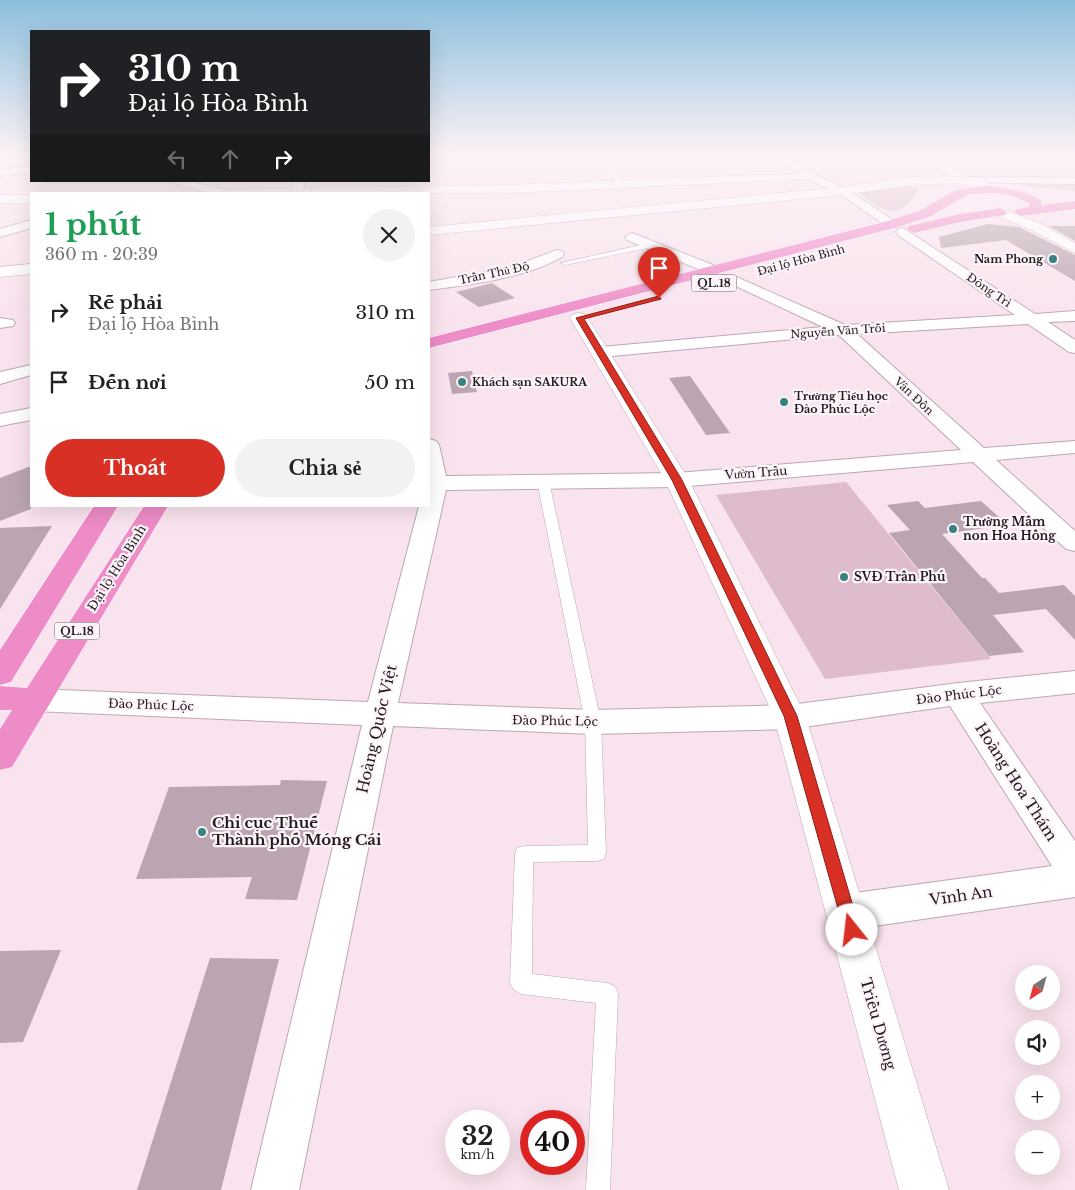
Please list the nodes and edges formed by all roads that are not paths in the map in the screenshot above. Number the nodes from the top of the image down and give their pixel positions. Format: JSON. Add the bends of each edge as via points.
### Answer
{"nodes":[{"id":1,"x":620,"y":212,"type":"edge"},
{"id":2,"x":874,"y":212,"type":"edge"},
{"id":3,"x":927,"y":212,"type":"edge"},
{"id":4,"x":1000,"y":212,"type":"junction"},
{"id":5,"x":1008,"y":212,"type":"edge"},
{"id":6,"x":1033,"y":212,"type":"edge"},
{"id":7,"x":30,"y":224,"type":"edge"},
{"id":8,"x":1034,"y":226,"type":"junction"},
{"id":9,"x":898,"y":228,"type":"junction"},
{"id":10,"x":430,"y":230,"type":"edge"},
{"id":11,"x":0,"y":233,"type":"edge"},
{"id":12,"x":632,"y":236,"type":"dead end"},
{"id":13,"x":650,"y":244,"type":"junction"},
{"id":14,"x":1075,"y":249,"type":"edge"},
{"id":15,"x":561,"y":258,"type":"joint"},
{"id":16,"x":30,"y":269,"type":"edge"},
{"id":17,"x":713,"y":270,"type":"junction"},
{"id":18,"x":0,"y":272,"type":"edge"},
{"id":19,"x":732,"y":279,"type":"junction"},
{"id":20,"x":430,"y":286,"type":"edge"},
{"id":21,"x":578,"y":314,"type":"junction"},
{"id":22,"x":1075,"y":316,"type":"edge"},
{"id":23,"x":1033,"y":320,"type":"junction"},
{"id":24,"x":843,"y":330,"type":"junction"},
{"id":25,"x":430,"y":343,"type":"edge"},
{"id":26,"x":1075,"y":348,"type":"edge"},
{"id":27,"x":600,"y":352,"type":"junction"},
{"id":28,"x":430,"y":356,"type":"edge"},
{"id":29,"x":30,"y":370,"type":"edge"},
{"id":30,"x":0,"y":378,"type":"edge"},
{"id":31,"x":30,"y":414,"type":"edge"},
{"id":32,"x":1,"y":420,"type":"edge"},
{"id":33,"x":30,"y":423,"type":"edge"},
{"id":34,"x":1075,"y":447,"type":"edge"},
{"id":35,"x":430,"y":450,"type":"edge"},
{"id":36,"x":979,"y":456,"type":"junction"},
{"id":37,"x":677,"y":480,"type":"junction"},
{"id":38,"x":543,"y":481,"type":"junction"},
{"id":39,"x":436,"y":483,"type":"junction"},
{"id":40,"x":105,"y":507,"type":"edge"},
{"id":41,"x":155,"y":507,"type":"edge"},
{"id":42,"x":1075,"y":543,"type":"edge"},
{"id":43,"x":0,"y":674,"type":"edge"},
{"id":44,"x":1074,"y":684,"type":"edge"},
{"id":45,"x":958,"y":694,"type":"junction"},
{"id":46,"x":0,"y":698,"type":"edge"},
{"id":47,"x":34,"y":700,"type":"junction"},
{"id":48,"x":380,"y":715,"type":"junction"},
{"id":49,"x":790,"y":716,"type":"junction"},
{"id":50,"x":593,"y":722,"type":"junction"},
{"id":51,"x":0,"y":757,"type":"edge"},
{"id":52,"x":1075,"y":871,"type":"edge"},
{"id":53,"x":1075,"y":880,"type":"edge"},
{"id":54,"x":847,"y":912,"type":"junction"},
{"id":55,"x":275,"y":1190,"type":"edge"},
{"id":56,"x":598,"y":1190,"type":"edge"},
{"id":57,"x":924,"y":1190,"type":"edge"}],
"edges":[{"from":1,"to":10,"type":"street"},
{"from":2,"to":9,"type":"street","name":"Đông Trì"},
{"from":3,"to":9,"type":"highway","name":"Đại lộ Hòa Bình","number":"QL.18"},
{"from":4,"to":5,"type":"highway"},
{"from":4,"to":8,"type":"street"},
{"from":4,"to":9,"type":"highway","name":"Đại lộ Hòa Bình","number":"QL.18"},
{"from":6,"to":8,"type":"street","via":[[1030,218]]},
{"from":7,"to":11,"type":"street"},
{"from":8,"to":14,"type":"street"},
{"from":9,"to":17,"type":"highway","name":"Đại lộ Hòa Bình","number":"QL.18"},
{"from":9,"to":19,"type":"highway","name":"Đại lộ Hòa Bình","number":"QL.18"},
{"from":9,"to":23,"type":"street","name":"Đông Trì"},
{"from":12,"to":13,"type":"street"},
{"from":13,"to":15,"type":"lane"},
{"from":13,"to":17,"type":"street"},
{"from":15,"to":20,"type":"street","name":"Trần Thủ Độ"},
{"from":16,"to":18,"type":"street"},
{"from":17,"to":19,"type":"highway"},
{"from":17,"to":21,"type":"highway","name":"Đại lộ Hòa Bình","number":"QL.18"},
{"from":19,"to":21,"type":"highway","name":"Đại lộ Hòa Bình","number":"QL.18"},
{"from":19,"to":24,"type":"street","name":"Vân Đồn"},
{"from":21,"to":25,"type":"highway","name":"Đại lộ Hòa Bình","number":"QL.18"},
{"from":21,"to":27,"type":"street","name":"Triều Dương"},
{"from":21,"to":28,"type":"highway","name":"Đại lộ Hòa Bình","number":"QL.18"},
{"from":22,"to":23,"type":"street","name":"Nguyễn Văn Trỗi"},
{"from":23,"to":24,"type":"street","name":"Nguyễn Văn Trỗi"},
{"from":23,"to":26,"type":"street","name":"Đông Trì"},
{"from":24,"to":27,"type":"street","name":"Nguyễn Văn Trỗi"},
{"from":24,"to":36,"type":"street","name":"Vân Đồn"},
{"from":27,"to":37,"type":"street","name":"Triều Dương"},
{"from":29,"to":30,"type":"street"},
{"from":31,"to":32,"type":"street"},
{"from":32,"to":33,"type":"street"},
{"from":34,"to":36,"type":"street","name":"Vườn Trầu"},
{"from":35,"to":39,"type":"street","name":"Hoàng Quốc Việt"},
{"from":36,"to":37,"type":"street","name":"Vườn Trầu"},
{"from":36,"to":42,"type":"street","name":"Vân Đồn"},
{"from":37,"to":38,"type":"street","name":"Vườn Trầu"},
{"from":37,"to":49,"type":"street","name":"Triều Dương"},
{"from":38,"to":39,"type":"street","name":"Vườn Trầu"},
{"from":38,"to":50,"type":"lane"},
{"from":39,"to":48,"type":"street","name":"Hoàng Quốc Việt"},
{"from":40,"to":43,"type":"highway"},
{"from":41,"to":47,"type":"highway","name":"Đại lộ Hòa Bình","number":"QL.18"},
{"from":44,"to":45,"type":"street","name":"Đào Phúc Lộc"},
{"from":45,"to":49,"type":"street","name":"Đào Phúc Lộc"},
{"from":45,"to":52,"type":"street","name":"Hoàng Hoa Thám"},
{"from":46,"to":47,"type":"highway"},
{"from":47,"to":48,"type":"street","name":"Đào Phúc Lộc"},
{"from":47,"to":51,"type":"highway","name":"Đại lộ Hòa Bình","number":"QL.18"},
{"from":48,"to":50,"type":"street","name":"Đào Phúc Lộc"},
{"from":48,"to":55,"type":"street","name":"Hoàng Quốc Việt"},
{"from":49,"to":50,"type":"street","name":"Đào Phúc Lộc"},
{"from":49,"to":54,"type":"street","name":"Triều Dương"},
{"from":50,"to":56,"type":"lane","via":[[597,853],[524,854],[521,983],[607,994]]},
{"from":53,"to":54,"type":"street","name":"Vĩnh An"},
{"from":54,"to":57,"type":"street","name":"Triều Dương"}]}
